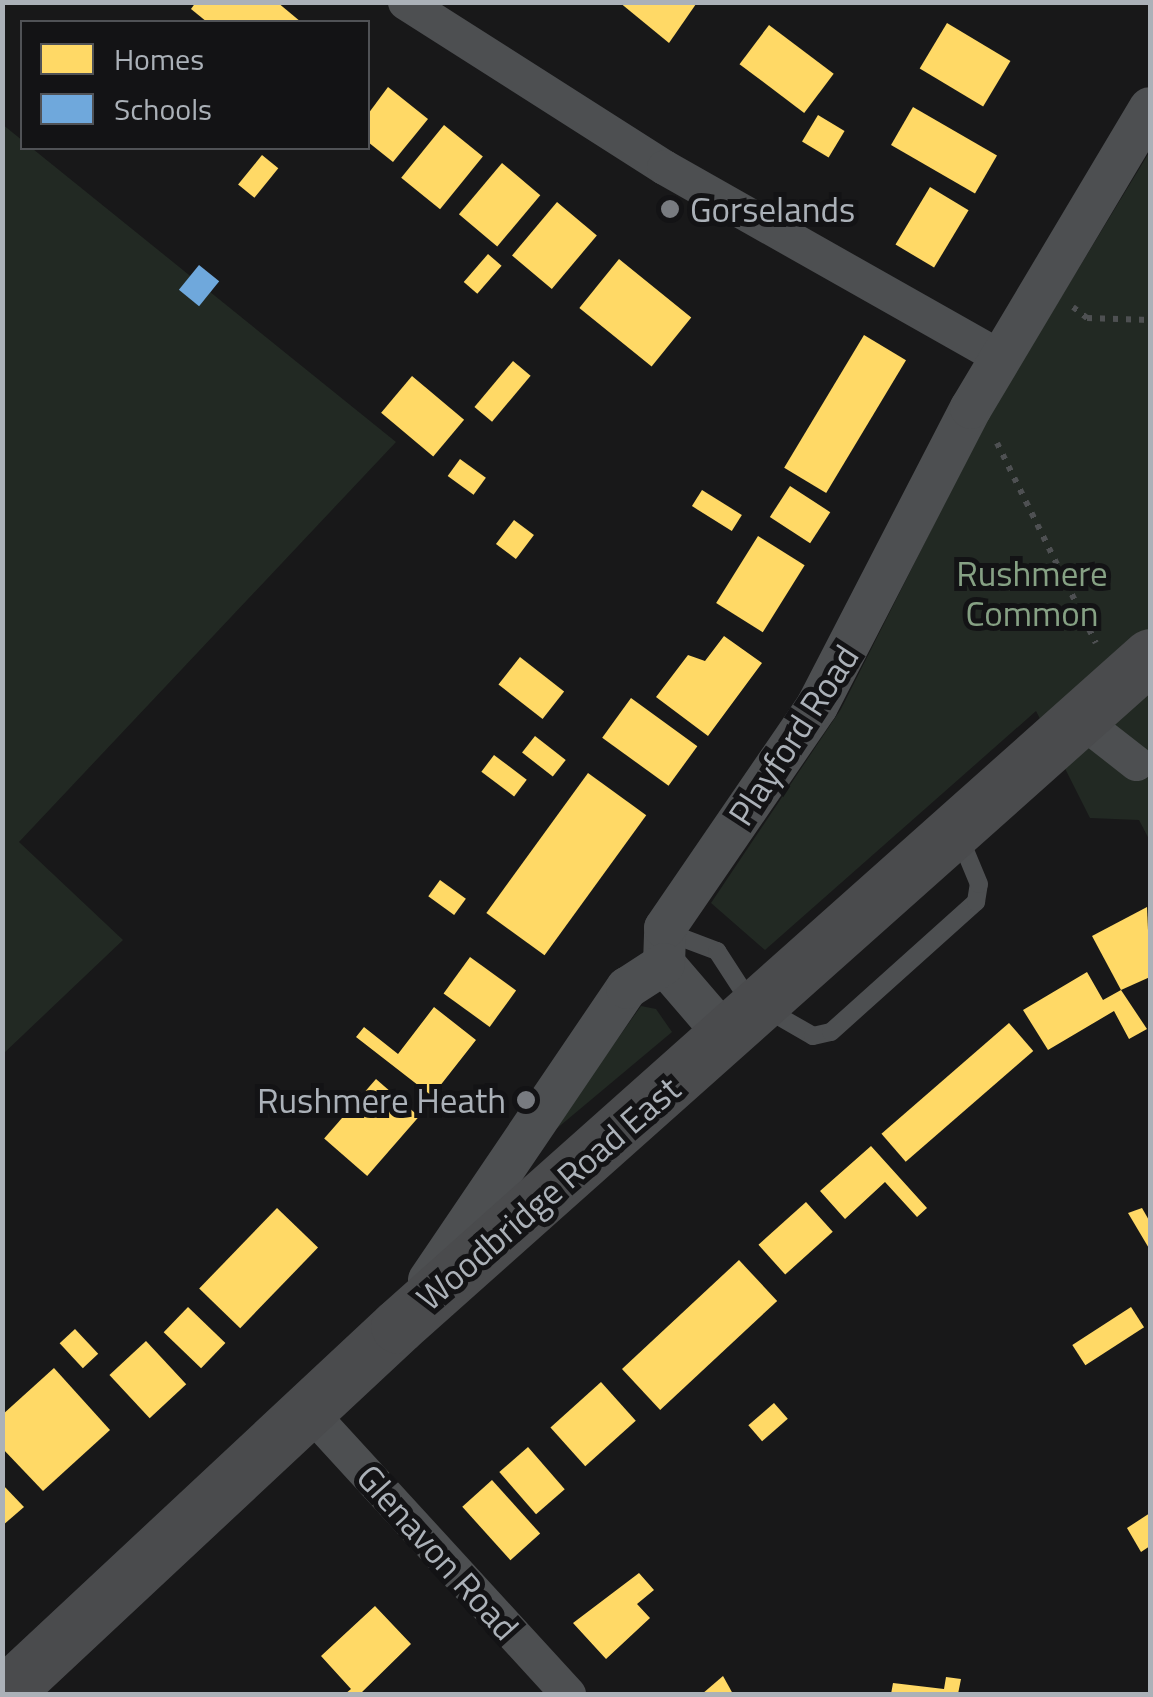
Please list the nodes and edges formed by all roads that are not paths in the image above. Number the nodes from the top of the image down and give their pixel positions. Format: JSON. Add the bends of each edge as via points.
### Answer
{"nodes":[{"id":1,"x":405,"y":2,"type":"edge"},
{"id":2,"x":1150,"y":108,"type":"edge"},
{"id":3,"x":1000,"y":357,"type":"junction"},
{"id":4,"x":1109,"y":685,"type":"edge"},
{"id":5,"x":1136,"y":764,"type":"dead end"},
{"id":6,"x":664,"y":948,"type":"junction"},
{"id":7,"x":745,"y":1018,"type":"junction"},
{"id":8,"x":398,"y":1326,"type":"junction"},
{"id":9,"x":308,"y":1410,"type":"junction"},
{"id":10,"x":4,"y":1694,"type":"edge"},
{"id":11,"x":568,"y":1694,"type":"edge"}],
"edges":[{"from":1,"to":3,"type":"street","via":[[664,167]]},
{"from":2,"to":3,"type":"street","name":"Playford Road"},
{"from":3,"to":6,"type":"street","name":"Playford Road","via":[[818,706]]},
{"from":4,"to":5,"type":"street"},
{"from":4,"to":7,"type":"main road","name":"Woodbridge Road East","via":[[956,832]]},
{"from":6,"to":7,"type":"street"},
{"from":6,"to":8,"type":"street","name":"Playford Road","via":[[626,988]]},
{"from":7,"to":8,"type":"main road","name":"Woodbridge Road East"},
{"from":8,"to":9,"type":"main road","name":"Woodbridge Road East"},
{"from":9,"to":10,"type":"main road","name":"Woodbridge Road East"},
{"from":9,"to":11,"type":"street","name":"Glenavon Road"}]}
